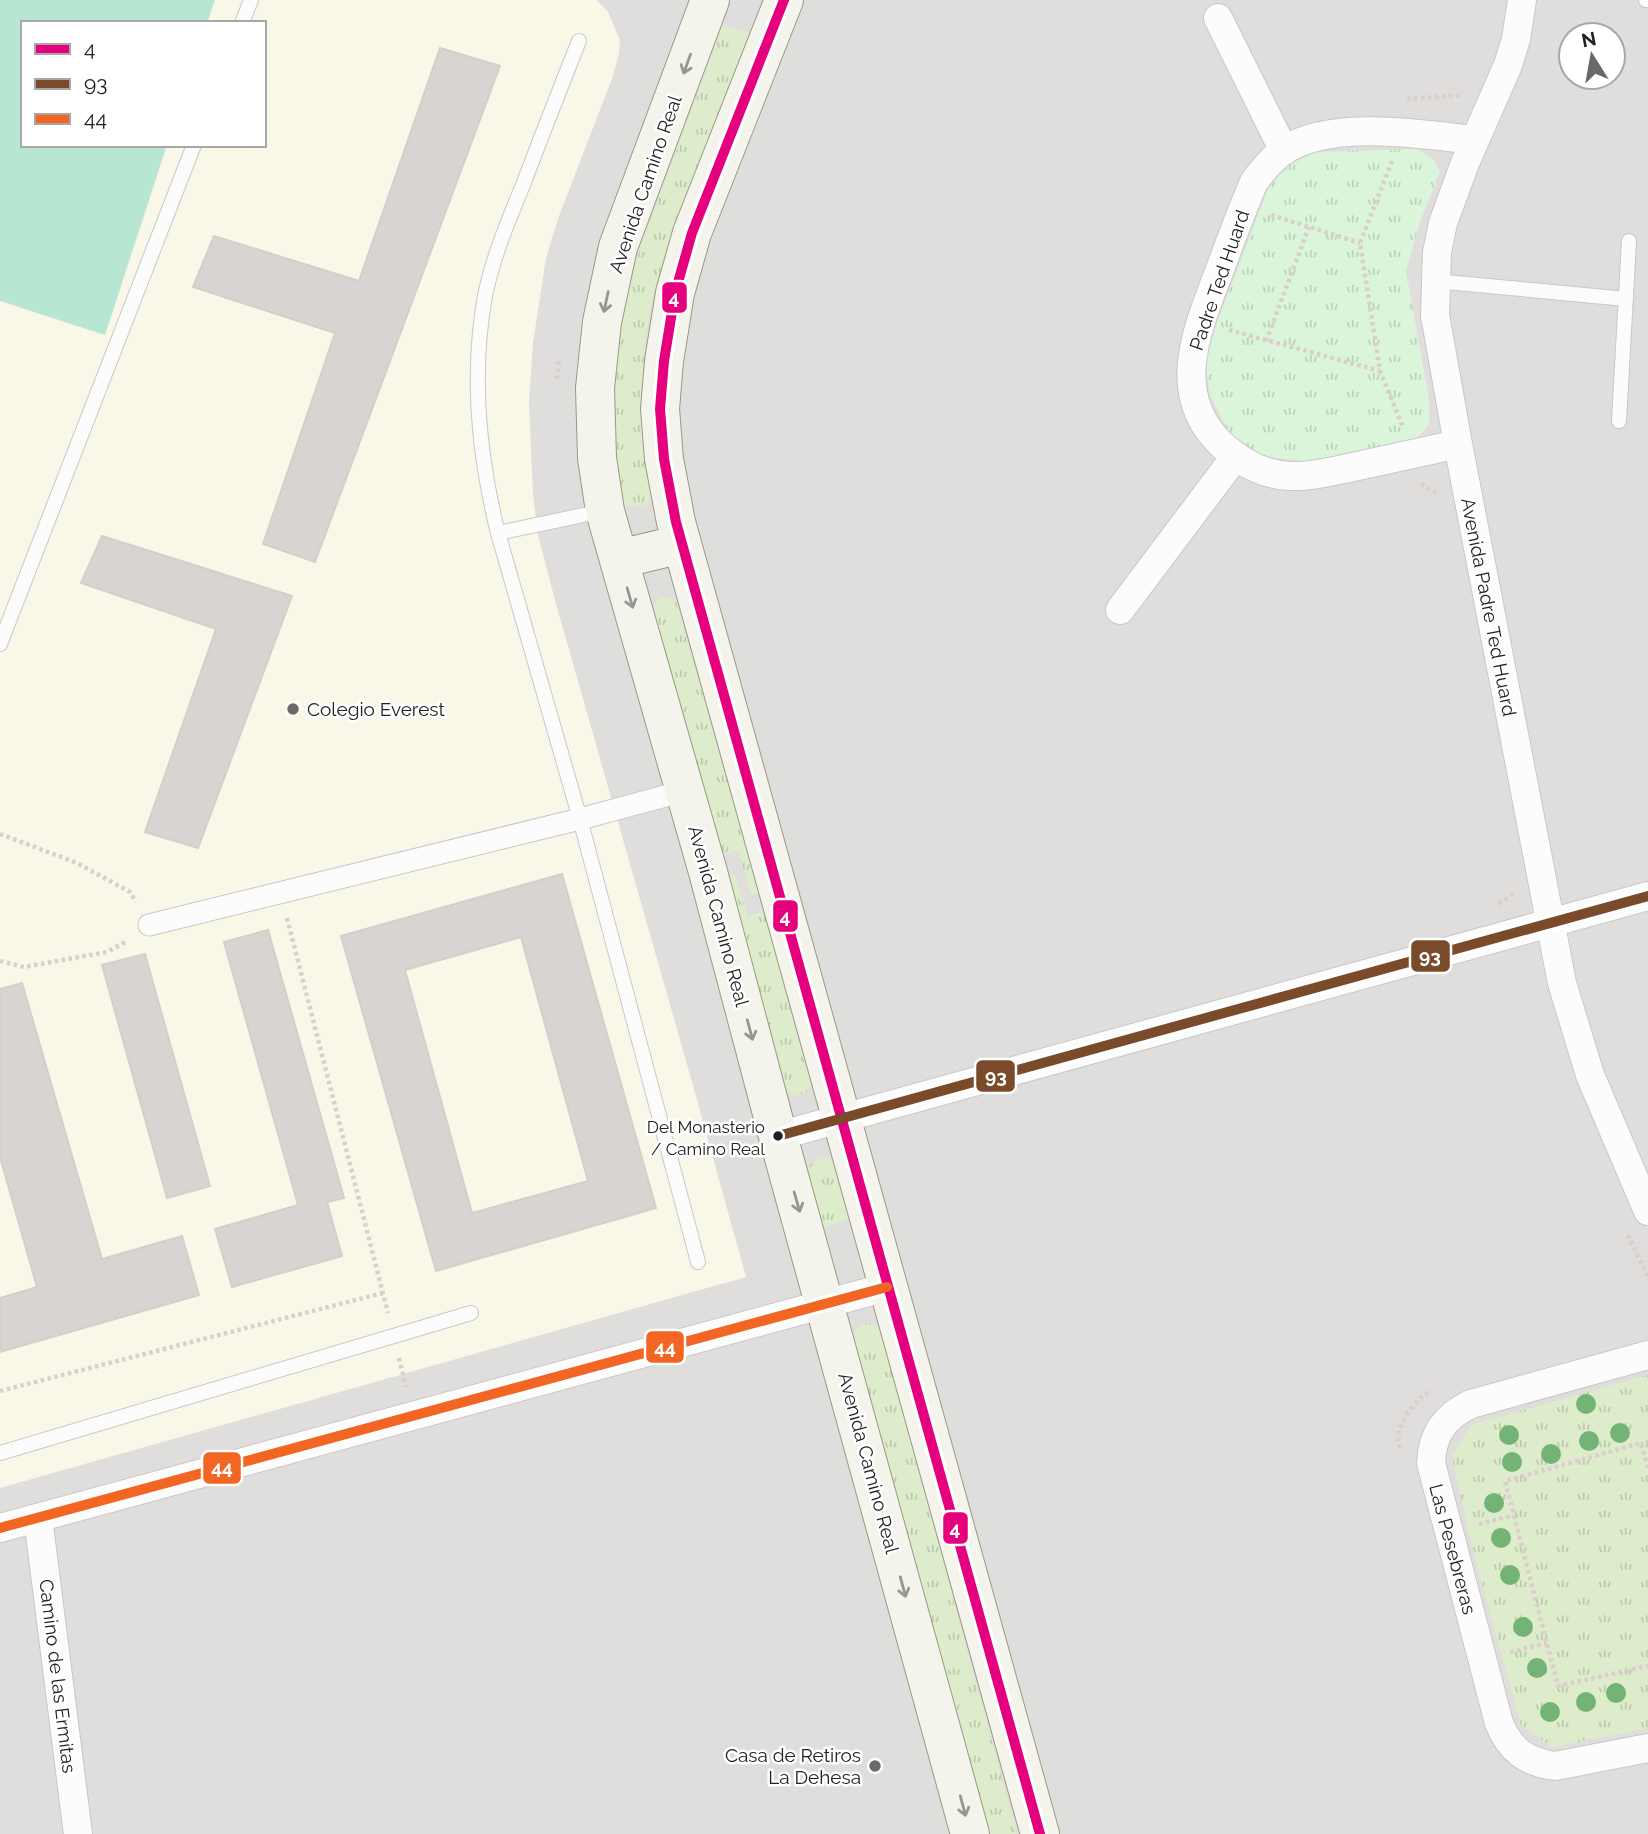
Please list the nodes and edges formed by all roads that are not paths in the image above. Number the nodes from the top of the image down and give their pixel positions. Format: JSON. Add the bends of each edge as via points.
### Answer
{"nodes":[{"id":1,"x":251,"y":0,"type":"edge"},
{"id":2,"x":710,"y":0,"type":"edge"},
{"id":3,"x":1522,"y":0,"type":"edge"},
{"id":4,"x":778,"y":2,"type":"edge"},
{"id":5,"x":1218,"y":18,"type":"dead end"},
{"id":6,"x":243,"y":21,"type":"edge"},
{"id":7,"x":579,"y":41,"type":"dead end"},
{"id":8,"x":1474,"y":140,"type":"junction"},
{"id":9,"x":193,"y":147,"type":"edge"},
{"id":10,"x":1284,"y":150,"type":"junction"},
{"id":11,"x":1629,"y":242,"type":"dead end"},
{"id":12,"x":1435,"y":281,"type":"junction"},
{"id":13,"x":1626,"y":299,"type":"junction"},
{"id":14,"x":1619,"y":421,"type":"dead end"},
{"id":15,"x":1458,"y":444,"type":"junction"},
{"id":16,"x":1235,"y":457,"type":"junction"},
{"id":17,"x":605,"y":511,"type":"junction"},
{"id":18,"x":498,"y":533,"type":"junction"},
{"id":19,"x":682,"y":544,"type":"junction"},
{"id":20,"x":619,"y":559,"type":"junction"},
{"id":21,"x":1120,"y":610,"type":"dead end"},
{"id":22,"x":0,"y":644,"type":"edge"},
{"id":23,"x":684,"y":791,"type":"junction"},
{"id":24,"x":580,"y":819,"type":"junction"},
{"id":25,"x":1648,"y":896,"type":"edge"},
{"id":26,"x":1550,"y":923,"type":"junction"},
{"id":27,"x":149,"y":925,"type":"road end"},
{"id":28,"x":843,"y":1119,"type":"junction"},
{"id":29,"x":778,"y":1136,"type":"junction"},
{"id":30,"x":1648,"y":1210,"type":"edge"},
{"id":31,"x":698,"y":1262,"type":"dead end"},
{"id":32,"x":887,"y":1287,"type":"junction"},
{"id":33,"x":825,"y":1303,"type":"junction"},
{"id":34,"x":471,"y":1313,"type":"dead end"},
{"id":35,"x":1648,"y":1355,"type":"edge"},
{"id":36,"x":0,"y":1453,"type":"edge"},
{"id":37,"x":38,"y":1518,"type":"junction"},
{"id":38,"x":0,"y":1528,"type":"edge"},
{"id":39,"x":1648,"y":1748,"type":"edge"},
{"id":40,"x":78,"y":1834,"type":"edge"},
{"id":41,"x":970,"y":1834,"type":"edge"},
{"id":42,"x":1040,"y":1834,"type":"edge"}],
"edges":[{"from":1,"to":6,"type":"lane"},
{"from":2,"to":17,"type":"main road","name":"Avenida Camino Real","one_way":true,"via":[[618,247],[602,322],[595,388],[597,458]]},
{"from":3,"to":8,"type":"street","name":"Avenida Padre Ted Huard","via":[[1508,65]]},
{"from":4,"to":19,"type":"main road","via":[[692,233],[675,293],[660,409],[664,459]]},
{"from":5,"to":10,"type":"street"},
{"from":7,"to":18,"type":"lane","via":[[497,251],[485,295],[479,408],[487,488]]},
{"from":8,"to":10,"type":"street","name":"Padre Ted Huard","via":[[1338,132]]},
{"from":8,"to":12,"type":"street","name":"Avenida Padre Ted Huard","via":[[1443,223]]},
{"from":9,"to":22,"type":"lane"},
{"from":10,"to":16,"type":"street","name":"Padre Ted Huard","via":[[1258,176],[1243,207],[1191,354],[1196,400],[1211,431]]},
{"from":11,"to":13,"type":"lane"},
{"from":12,"to":13,"type":"lane"},
{"from":12,"to":15,"type":"street","name":"Avenida Padre Ted Huard","via":[[1437,325]]},
{"from":13,"to":14,"type":"lane"},
{"from":15,"to":16,"type":"street","name":"Padre Ted Huard","via":[[1305,476],[1273,474]]},
{"from":15,"to":26,"type":"street","name":"Avenida Padre Ted Huard"},
{"from":16,"to":21,"type":"street"},
{"from":17,"to":18,"type":"lane"},
{"from":17,"to":20,"type":"main road","name":"Avenida Camino Real"},
{"from":18,"to":24,"type":"lane"},
{"from":19,"to":20,"type":"main road"},
{"from":19,"to":28,"type":"main road"},
{"from":20,"to":23,"type":"main road","name":"Avenida Camino Real","one_way":true},
{"from":23,"to":24,"type":"street"},
{"from":23,"to":29,"type":"main road","name":"Avenida Camino Real","one_way":true},
{"from":24,"to":27,"type":"street"},
{"from":24,"to":31,"type":"lane"},
{"from":25,"to":26,"type":"street"},
{"from":26,"to":28,"type":"street"},
{"from":26,"to":30,"type":"street","name":"Avenida Padre Ted Huard","via":[[1582,1052]]},
{"from":28,"to":29,"type":"street"},
{"from":28,"to":32,"type":"main road"},
{"from":29,"to":33,"type":"main road","name":"Avenida Camino Real","one_way":true},
{"from":32,"to":33,"type":"street"},
{"from":32,"to":42,"type":"main road"},
{"from":33,"to":37,"type":"street"},
{"from":33,"to":41,"type":"main road","name":"Avenida Camino Real","one_way":true},
{"from":34,"to":36,"type":"lane"},
{"from":35,"to":39,"type":"street","name":"Las Pesebreras","via":[[1457,1410],[1437,1432],[1431,1463],[1499,1723],[1513,1748],[1539,1764],[1555,1766]]},
{"from":37,"to":38,"type":"street"},
{"from":37,"to":40,"type":"street","name":"Camino de las Ermitas"}]}
